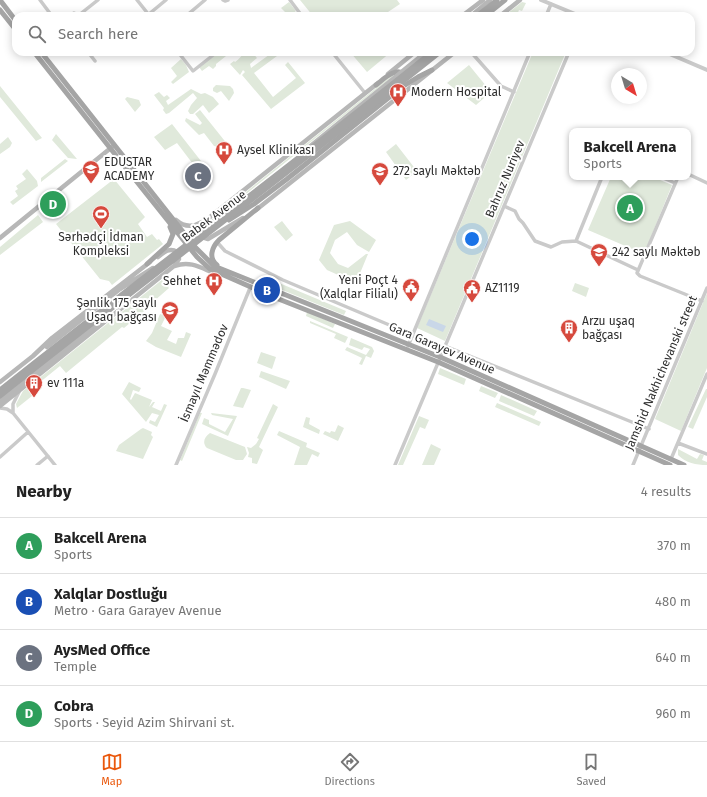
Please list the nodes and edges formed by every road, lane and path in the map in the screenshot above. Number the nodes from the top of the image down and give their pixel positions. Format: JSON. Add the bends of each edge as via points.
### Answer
{"nodes":[{"id":1,"x":0,"y":0,"type":"edge"},
{"id":2,"x":40,"y":0,"type":"edge"},
{"id":3,"x":98,"y":0,"type":"edge"},
{"id":4,"x":137,"y":0,"type":"edge"},
{"id":5,"x":166,"y":0,"type":"edge"},
{"id":6,"x":205,"y":0,"type":"edge"},
{"id":7,"x":223,"y":0,"type":"edge"},
{"id":8,"x":228,"y":0,"type":"edge"},
{"id":9,"x":290,"y":0,"type":"edge"},
{"id":10,"x":483,"y":0,"type":"edge"},
{"id":11,"x":490,"y":0,"type":"edge"},
{"id":12,"x":497,"y":0,"type":"edge"},
{"id":13,"x":505,"y":0,"type":"edge"},
{"id":14,"x":519,"y":0,"type":"edge"},
{"id":15,"x":541,"y":0,"type":"edge"},
{"id":16,"x":551,"y":4,"type":"junction"},
{"id":17,"x":0,"y":10,"type":"edge"},
{"id":18,"x":49,"y":12,"type":"edge"},
{"id":19,"x":83,"y":12,"type":"edge"},
{"id":20,"x":147,"y":12,"type":"edge"},
{"id":21,"x":152,"y":12,"type":"edge"},
{"id":22,"x":191,"y":12,"type":"edge"},
{"id":23,"x":299,"y":12,"type":"edge"},
{"id":24,"x":467,"y":12,"type":"edge"},
{"id":25,"x":476,"y":12,"type":"edge"},
{"id":26,"x":482,"y":12,"type":"edge"},
{"id":27,"x":490,"y":12,"type":"edge"},
{"id":28,"x":505,"y":12,"type":"edge"},
{"id":29,"x":548,"y":12,"type":"edge"},
{"id":30,"x":570,"y":12,"type":"edge"},
{"id":31,"x":12,"y":16,"type":"edge"},
{"id":32,"x":12,"y":25,"type":"edge"},
{"id":33,"x":37,"y":56,"type":"edge"},
{"id":34,"x":44,"y":56,"type":"edge"},
{"id":35,"x":91,"y":56,"type":"edge"},
{"id":36,"x":182,"y":56,"type":"edge"},
{"id":37,"x":212,"y":56,"type":"edge"},
{"id":38,"x":335,"y":56,"type":"edge"},
{"id":39,"x":410,"y":56,"type":"edge"},
{"id":40,"x":421,"y":56,"type":"edge"},
{"id":41,"x":427,"y":56,"type":"edge"},
{"id":42,"x":435,"y":56,"type":"edge"},
{"id":43,"x":450,"y":56,"type":"edge"},
{"id":44,"x":475,"y":56,"type":"edge"},
{"id":45,"x":528,"y":56,"type":"edge"},
{"id":46,"x":566,"y":56,"type":"edge"},
{"id":47,"x":674,"y":56,"type":"edge"},
{"id":48,"x":95,"y":61,"type":"dead end"},
{"id":49,"x":432,"y":70,"type":"junction"},
{"id":50,"x":707,"y":70,"type":"edge"},
{"id":51,"x":376,"y":85,"type":"junction"},
{"id":52,"x":402,"y":87,"type":"junction"},
{"id":53,"x":514,"y":92,"type":"junction"},
{"id":54,"x":365,"y":93,"type":"junction"},
{"id":55,"x":112,"y":147,"type":"junction"},
{"id":56,"x":691,"y":175,"type":"edge"},
{"id":57,"x":601,"y":180,"type":"edge"},
{"id":58,"x":668,"y":180,"type":"edge"},
{"id":59,"x":676,"y":180,"type":"edge"},
{"id":60,"x":675,"y":183,"type":"junction"},
{"id":61,"x":707,"y":183,"type":"edge"},
{"id":62,"x":140,"y":187,"type":"junction"},
{"id":63,"x":504,"y":206,"type":"junction"},
{"id":64,"x":258,"y":208,"type":"junction"},
{"id":65,"x":230,"y":210,"type":"junction"},
{"id":66,"x":169,"y":214,"type":"junction"},
{"id":67,"x":205,"y":221,"type":"junction"},
{"id":68,"x":169,"y":226,"type":"junction"},
{"id":69,"x":214,"y":228,"type":"junction"},
{"id":70,"x":0,"y":238,"type":"edge"},
{"id":71,"x":576,"y":241,"type":"junction"},
{"id":72,"x":217,"y":242,"type":"junction"},
{"id":73,"x":194,"y":249,"type":"junction"},
{"id":74,"x":146,"y":264,"type":"junction"},
{"id":75,"x":165,"y":264,"type":"junction"},
{"id":76,"x":174,"y":266,"type":"junction"},
{"id":77,"x":638,"y":270,"type":"junction"},
{"id":78,"x":210,"y":271,"type":"junction"},
{"id":79,"x":236,"y":274,"type":"junction"},
{"id":80,"x":224,"y":277,"type":"junction"},
{"id":81,"x":238,"y":281,"type":"junction"},
{"id":82,"x":250,"y":288,"type":"junction"},
{"id":83,"x":707,"y":288,"type":"edge"},
{"id":84,"x":261,"y":291,"type":"junction"},
{"id":85,"x":702,"y":301,"type":"junction"},
{"id":86,"x":413,"y":335,"type":"junction"},
{"id":87,"x":407,"y":347,"type":"junction"},
{"id":88,"x":444,"y":348,"type":"junction"},
{"id":89,"x":33,"y":356,"type":"junction"},
{"id":90,"x":439,"y":360,"type":"junction"},
{"id":91,"x":707,"y":374,"type":"edge"},
{"id":92,"x":0,"y":382,"type":"edge"},
{"id":93,"x":0,"y":390,"type":"edge"},
{"id":94,"x":20,"y":391,"type":"junction"},
{"id":95,"x":1,"y":399,"type":"edge"},
{"id":96,"x":0,"y":407,"type":"edge"},
{"id":97,"x":13,"y":413,"type":"junction"},
{"id":98,"x":649,"y":430,"type":"junction"},
{"id":99,"x":28,"y":432,"type":"junction"},
{"id":100,"x":678,"y":443,"type":"junction"},
{"id":101,"x":640,"y":449,"type":"junction"},
{"id":102,"x":707,"y":454,"type":"edge"},
{"id":103,"x":0,"y":456,"type":"edge"},
{"id":104,"x":48,"y":456,"type":"junction"},
{"id":105,"x":669,"y":463,"type":"edge"},
{"id":106,"x":37,"y":465,"type":"edge"},
{"id":107,"x":55,"y":465,"type":"edge"},
{"id":108,"x":176,"y":465,"type":"edge"},
{"id":109,"x":395,"y":465,"type":"edge"},
{"id":110,"x":633,"y":465,"type":"edge"},
{"id":111,"x":684,"y":465,"type":"edge"}],
"edges":[{"from":1,"to":31,"type":"main road"},
{"from":2,"to":18,"type":"street"},
{"from":3,"to":19,"type":"street"},
{"from":4,"to":20,"type":"street"},
{"from":5,"to":21,"type":"street"},
{"from":6,"to":22,"type":"street"},
{"from":7,"to":8,"type":"street"},
{"from":9,"to":23,"type":"street"},
{"from":10,"to":24,"type":"main road"},
{"from":11,"to":25,"type":"main road"},
{"from":12,"to":26,"type":"main road"},
{"from":13,"to":27,"type":"main road"},
{"from":14,"to":28,"type":"main road"},
{"from":15,"to":16,"type":"street"},
{"from":16,"to":29,"type":"street"},
{"from":16,"to":30,"type":"street"},
{"from":17,"to":32,"type":"main road"},
{"from":33,"to":55,"type":"main road"},
{"from":34,"to":55,"type":"main road"},
{"from":35,"to":48,"type":"street"},
{"from":36,"to":37,"type":"street","via":[[193,71]]},
{"from":38,"to":54,"type":"street"},
{"from":39,"to":51,"type":"main road","name":"Babek Avenue"},
{"from":40,"to":65,"type":"main road","bridge":true},
{"from":41,"to":65,"type":"main road","name":"Babek Avenue","bridge":true},
{"from":42,"to":69,"type":"main road","name":"Babek Avenue","bridge":true,"via":[[323,146]]},
{"from":43,"to":49,"type":"main road","name":"Babek Avenue"},
{"from":44,"to":53,"type":"street","via":[[501,86]]},
{"from":45,"to":53,"type":"street"},
{"from":46,"to":63,"type":"street","name":"Bahruz Nuriyev"},
{"from":47,"to":50,"type":"street"},
{"from":49,"to":52,"type":"main road"},
{"from":49,"to":64,"type":"main road","name":"Babek Avenue"},
{"from":51,"to":52,"type":"main road","via":[[398,71],[403,72],[406,78]]},
{"from":51,"to":54,"type":"main road","name":"Babek Avenue"},
{"from":52,"to":69,"type":"main road","bridge":true,"via":[[259,200]]},
{"from":53,"to":86,"type":"street"},
{"from":54,"to":67,"type":"main road","name":"Babek Avenue"},
{"from":55,"to":62,"type":"main road"},
{"from":55,"to":66,"type":"main road"},
{"from":55,"to":70,"type":"main road"},
{"from":56,"to":61,"type":"street"},
{"from":57,"to":71,"type":"street"},
{"from":58,"to":60,"type":"street"},
{"from":59,"to":60,"type":"street"},
{"from":60,"to":77,"type":"street"},
{"from":62,"to":68,"type":"main road"},
{"from":62,"to":73,"type":"main road","via":[[182,239]]},
{"from":63,"to":71,"type":"street","via":[[516,211],[535,241],[551,247],[562,242]]},
{"from":63,"to":88,"type":"street","name":"Bahruz Nuriyev"},
{"from":64,"to":67,"type":"main road","name":"Babek Avenue","via":[[208,239],[202,237],[199,232]]},
{"from":64,"to":72,"type":"main road"},
{"from":65,"to":75,"type":"main road","name":"Babek Avenue","bridge":true},
{"from":66,"to":67,"type":"main road","via":[[184,225],[197,225]]},
{"from":66,"to":73,"type":"main road"},
{"from":68,"to":74,"type":"main road","via":[[173,234],[171,242]]},
{"from":68,"to":78,"type":"main road"},
{"from":69,"to":75,"type":"main road","name":"Babek Avenue","bridge":true},
{"from":71,"to":77,"type":"street"},
{"from":72,"to":79,"type":"main road","via":[[212,252],[213,262]]},
{"from":72,"to":86,"type":"street","via":[[225,251],[283,280]]},
{"from":73,"to":79,"type":"main road","name":"Gara Garayev Avenue","via":[[214,266]]},
{"from":73,"to":81,"type":"main road","name":"Gara Garayev Avenue","via":[[210,268]]},
{"from":74,"to":76,"type":"main road","via":[[173,250],[179,256]]},
{"from":74,"to":89,"type":"main road"},
{"from":75,"to":89,"type":"main road","bridge":true,"via":[[120,289]]},
{"from":75,"to":93,"type":"main road","name":"Babek Avenue","bridge":true},
{"from":75,"to":95,"type":"main road","name":"Babek Avenue","bridge":true},
{"from":76,"to":78,"type":"main road","via":[[189,264]]},
{"from":76,"to":94,"type":"main road"},
{"from":77,"to":85,"type":"street","via":[[640,276]]},
{"from":78,"to":80,"type":"main road"},
{"from":79,"to":87,"type":"main road","name":"Gara Garayev Avenue"},
{"from":80,"to":81,"type":"main road"},
{"from":80,"to":82,"type":"street"},
{"from":81,"to":84,"type":"main road","name":"Gara Garayev Avenue"},
{"from":82,"to":84,"type":"street"},
{"from":82,"to":108,"type":"street","name":"İsmayıl Məmmədov"},
{"from":83,"to":85,"type":"street","name":"Jamshid Nakhichevanski street"},
{"from":84,"to":87,"type":"main road","name":"Gara Garayev Avenue"},
{"from":85,"to":98,"type":"street","name":"Jamshid Nakhichevanski street"},
{"from":86,"to":87,"type":"street"},
{"from":86,"to":88,"type":"street"},
{"from":87,"to":90,"type":"main road","name":"Gara Garayev Avenue"},
{"from":88,"to":90,"type":"street","name":"Bahruz Nuriyev"},
{"from":88,"to":98,"type":"street"},
{"from":89,"to":92,"type":"main road"},
{"from":90,"to":101,"type":"main road","name":"Gara Garayev Avenue"},
{"from":90,"to":109,"type":"street","name":"Bahruz Nuriyev"},
{"from":91,"to":100,"type":"street"},
{"from":94,"to":96,"type":"main road"},
{"from":94,"to":97,"type":"street","via":[[13,404]]},
{"from":96,"to":97,"type":"street"},
{"from":97,"to":99,"type":"street"},
{"from":98,"to":101,"type":"street","name":"Jamshid Nakhichevanski street"},
{"from":99,"to":103,"type":"street"},
{"from":99,"to":104,"type":"street"},
{"from":100,"to":102,"type":"street"},
{"from":100,"to":105,"type":"street"},
{"from":101,"to":105,"type":"main road","name":"Gara Garayev Avenue"},
{"from":101,"to":110,"type":"street","name":"Jamshid Nakhichevanski street"},
{"from":104,"to":106,"type":"street"},
{"from":104,"to":107,"type":"street"},
{"from":105,"to":111,"type":"main road","name":"Gara Garayev Avenue"}]}
